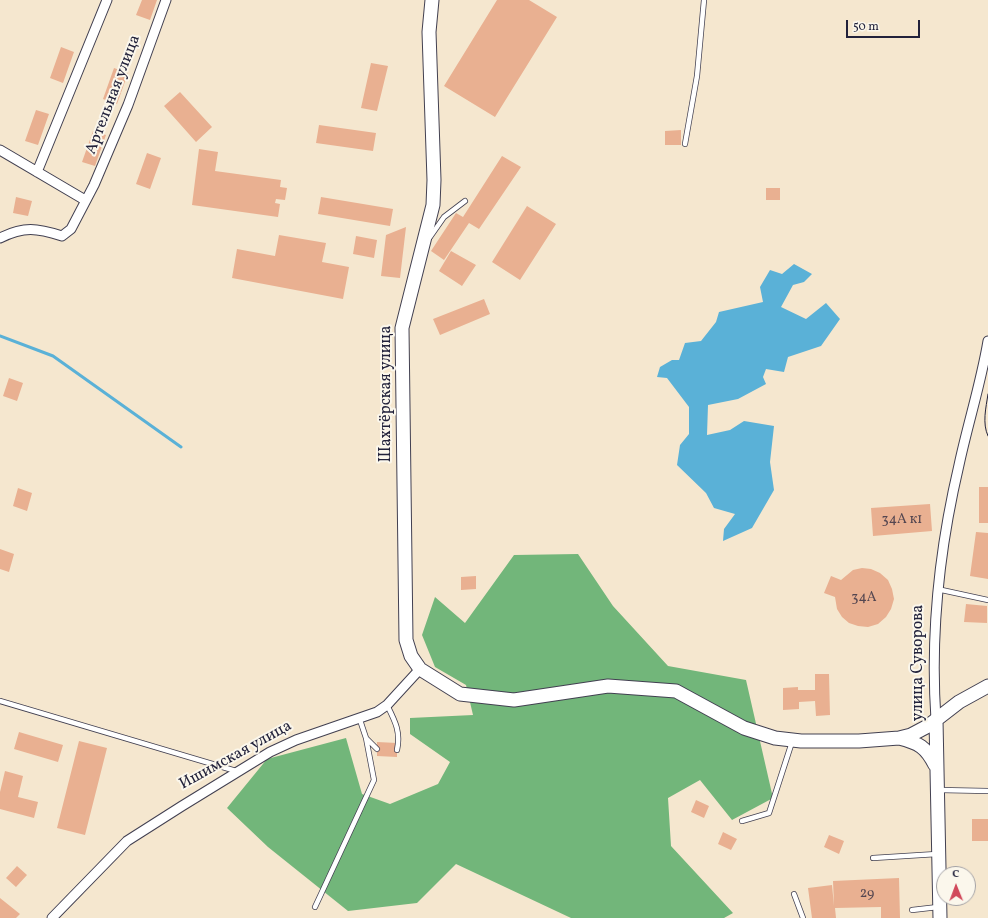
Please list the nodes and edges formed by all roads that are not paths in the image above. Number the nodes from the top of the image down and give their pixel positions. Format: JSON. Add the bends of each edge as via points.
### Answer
{"nodes":[{"id":1,"x":107,"y":0,"type":"edge"},
{"id":2,"x":166,"y":0,"type":"edge"},
{"id":3,"x":432,"y":0,"type":"edge"},
{"id":4,"x":704,"y":0,"type":"edge"},
{"id":5,"x":685,"y":144,"type":"dead end"},
{"id":6,"x":0,"y":150,"type":"edge"},
{"id":7,"x":36,"y":172,"type":"junction"},
{"id":8,"x":85,"y":200,"type":"junction"},
{"id":9,"x":465,"y":201,"type":"dead end"},
{"id":10,"x":0,"y":238,"type":"edge"},
{"id":11,"x":422,"y":248,"type":"junction"},
{"id":12,"x":988,"y":341,"type":"edge"},
{"id":13,"x":937,"y":588,"type":"junction"},
{"id":14,"x":988,"y":600,"type":"edge"},
{"id":15,"x":420,"y":669,"type":"junction"},
{"id":16,"x":988,"y":686,"type":"edge"},
{"id":17,"x":0,"y":702,"type":"edge"},
{"id":18,"x":387,"y":706,"type":"junction"},
{"id":19,"x":359,"y":717,"type":"junction"},
{"id":20,"x":936,"y":720,"type":"junction"},
{"id":21,"x":366,"y":738,"type":"junction"},
{"id":22,"x":899,"y":738,"type":"junction"},
{"id":23,"x":793,"y":740,"type":"junction"},
{"id":24,"x":377,"y":748,"type":"dead end"},
{"id":25,"x":397,"y":750,"type":"dead end"},
{"id":26,"x":937,"y":768,"type":"junction"},
{"id":27,"x":238,"y":772,"type":"junction"},
{"id":28,"x":937,"y":790,"type":"junction"},
{"id":29,"x":988,"y":791,"type":"edge"},
{"id":30,"x":742,"y":821,"type":"dead end"},
{"id":31,"x":938,"y":854,"type":"junction"},
{"id":32,"x":874,"y":858,"type":"dead end"},
{"id":33,"x":794,"y":894,"type":"dead end"},
{"id":34,"x":315,"y":907,"type":"dead end"},
{"id":35,"x":912,"y":910,"type":"dead end"},
{"id":36,"x":940,"y":913,"type":"edge"},
{"id":37,"x":52,"y":918,"type":"edge"},
{"id":38,"x":803,"y":918,"type":"edge"}],
"edges":[{"from":1,"to":7,"type":"street"},
{"from":2,"to":8,"type":"street","name":"Артельная улица","via":[[128,106]]},
{"from":3,"to":11,"type":"main road","name":"Шахтёрская улица","via":[[429,32],[433,205]]},
{"from":4,"to":5,"type":"lane","via":[[697,76]]},
{"from":6,"to":7,"type":"street"},
{"from":7,"to":8,"type":"street"},
{"from":8,"to":10,"type":"street","name":"Артельная улица","via":[[67,234],[62,236],[31,228],[19,229]]},
{"from":9,"to":11,"type":"lane","via":[[444,216]]},
{"from":11,"to":15,"type":"main road","name":"Шахтёрская улица","via":[[402,328],[406,640],[411,656]]},
{"from":12,"to":13,"type":"street","name":"улица Суворова","via":[[959,466],[940,560]]},
{"from":13,"to":14,"type":"lane"},
{"from":13,"to":20,"type":"street","name":"улица Суворова","via":[[934,625]]},
{"from":15,"to":18,"type":"street","name":"Ишимская улица"},
{"from":15,"to":23,"type":"main road","via":[[460,694],[514,700],[608,686],[676,691],[744,728],[761,735]]},
{"from":16,"to":20,"type":"main road","via":[[959,702]]},
{"from":17,"to":27,"type":"lane"},
{"from":18,"to":19,"type":"street","name":"Ишимская улица"},
{"from":18,"to":25,"type":"lane","via":[[398,727]]},
{"from":19,"to":21,"type":"lane"},
{"from":19,"to":27,"type":"street","name":"Ишимская улица","via":[[296,740],[270,752]]},
{"from":20,"to":22,"type":"main road","via":[[920,731]]},
{"from":20,"to":26,"type":"main road","name":"улица Суворова"},
{"from":21,"to":24,"type":"lane"},
{"from":21,"to":34,"type":"lane","via":[[374,780]]},
{"from":22,"to":23,"type":"main road","via":[[859,741]]},
{"from":22,"to":26,"type":"main road","via":[[922,746],[930,754]]},
{"from":23,"to":30,"type":"lane","via":[[770,813]]},
{"from":26,"to":28,"type":"main road","name":"улица Суворова"},
{"from":27,"to":37,"type":"street","name":"Ишимская улица","via":[[127,841]]},
{"from":28,"to":29,"type":"lane"},
{"from":28,"to":31,"type":"main road","name":"улица Суворова"},
{"from":31,"to":32,"type":"lane"},
{"from":31,"to":36,"type":"main road","name":"улица Суворова"},
{"from":33,"to":38,"type":"lane"},
{"from":35,"to":36,"type":"lane"}]}
